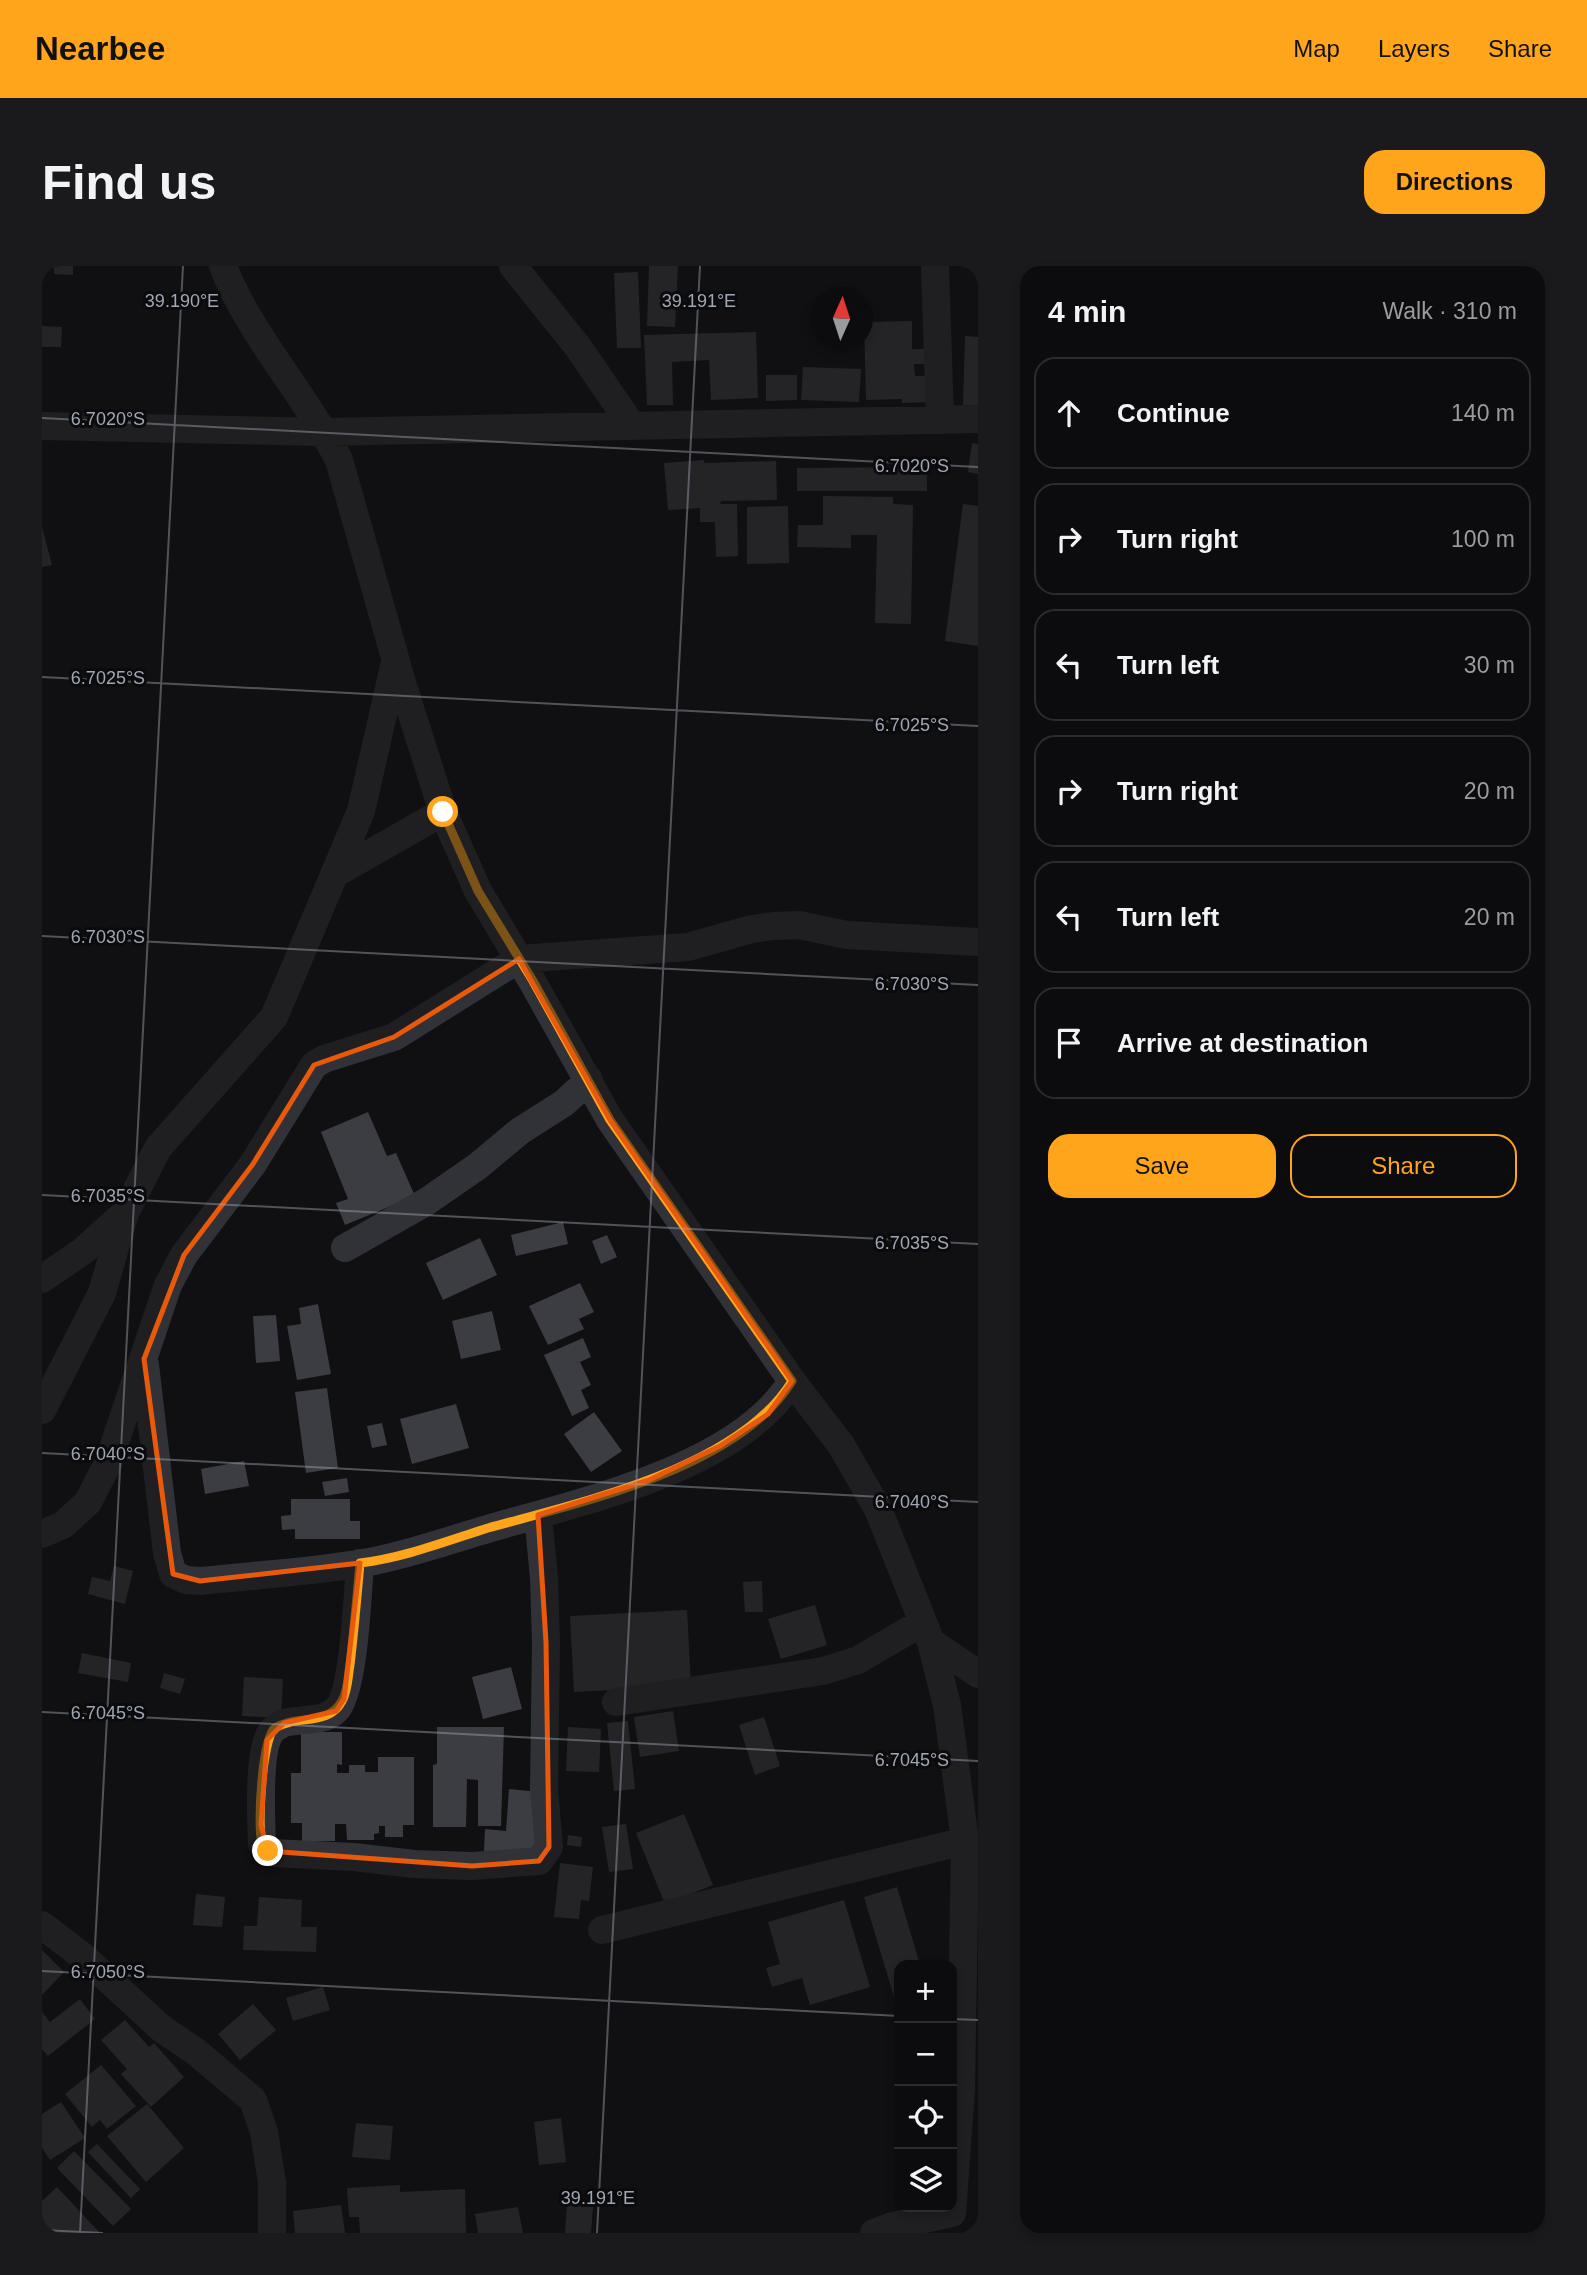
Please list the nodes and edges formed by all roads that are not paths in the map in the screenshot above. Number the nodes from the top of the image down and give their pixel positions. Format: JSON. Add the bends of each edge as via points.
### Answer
{"nodes":[{"id":1,"x":223,"y":266,"type":"edge"},
{"id":2,"x":513,"y":266,"type":"edge"},
{"id":3,"x":935,"y":266,"type":"edge"},
{"id":4,"x":978,"y":419,"type":"edge"},
{"id":5,"x":940,"y":420,"type":"junction"},
{"id":6,"x":42,"y":426,"type":"edge"},
{"id":7,"x":632,"y":426,"type":"junction"},
{"id":8,"x":325,"y":432,"type":"junction"},
{"id":9,"x":396,"y":660,"type":"junction"},
{"id":10,"x":443,"y":812,"type":"junction"},
{"id":11,"x":336,"y":873,"type":"junction"},
{"id":12,"x":978,"y":942,"type":"edge"},
{"id":13,"x":519,"y":959,"type":"junction"},
{"id":14,"x":589,"y":1080,"type":"junction"},
{"id":15,"x":125,"y":1213,"type":"junction"},
{"id":16,"x":345,"y":1248,"type":"dead end"},
{"id":17,"x":42,"y":1279,"type":"edge"},
{"id":18,"x":144,"y":1359,"type":"junction"},
{"id":19,"x":792,"y":1381,"type":"junction"},
{"id":20,"x":42,"y":1410,"type":"edge"},
{"id":21,"x":538,"y":1515,"type":"junction"},
{"id":22,"x":42,"y":1534,"type":"edge"},
{"id":23,"x":360,"y":1563,"type":"junction"},
{"id":24,"x":927,"y":1632,"type":"junction"},
{"id":25,"x":978,"y":1674,"type":"edge"},
{"id":26,"x":616,"y":1702,"type":"dead end"},
{"id":27,"x":968,"y":1781,"type":"edge"},
{"id":28,"x":965,"y":1841,"type":"junction"},
{"id":29,"x":42,"y":1925,"type":"edge"},
{"id":30,"x":602,"y":1930,"type":"dead end"},
{"id":31,"x":970,"y":2083,"type":"edge"},
{"id":32,"x":955,"y":2223,"type":"edge"},
{"id":33,"x":272,"y":2233,"type":"edge"},
{"id":34,"x":874,"y":2233,"type":"edge"}],
"edges":[{"from":1,"to":8,"type":"street","via":[[234,294]]},
{"from":2,"to":7,"type":"street","via":[[578,347]]},
{"from":3,"to":5,"type":"street"},
{"from":4,"to":5,"type":"street"},
{"from":5,"to":7,"type":"street"},
{"from":6,"to":8,"type":"street"},
{"from":7,"to":8,"type":"street"},
{"from":8,"to":9,"type":"street","via":[[339,460]]},
{"from":9,"to":10,"type":"street"},
{"from":9,"to":11,"type":"street","via":[[361,811]]},
{"from":10,"to":11,"type":"street"},
{"from":10,"to":13,"type":"street","via":[[478,891]]},
{"from":11,"to":15,"type":"street","via":[[274,1017],[158,1148]]},
{"from":12,"to":13,"type":"street","via":[[847,936],[799,925],[752,929],[688,947]]},
{"from":13,"to":14,"type":"street"},
{"from":13,"to":18,"type":"street","via":[[394,1037],[314,1065],[253,1164],[184,1255],[168,1285]]},
{"from":14,"to":16,"type":"street","via":[[437,1195]]},
{"from":14,"to":19,"type":"street","via":[[610,1120]]},
{"from":15,"to":17,"type":"street","via":[[83,1251]]},
{"from":15,"to":20,"type":"street","via":[[102,1293]]},
{"from":18,"to":22,"type":"street","via":[[108,1463],[88,1502],[62,1525]]},
{"from":18,"to":23,"type":"street","via":[[173,1574],[200,1581]]},
{"from":19,"to":21,"type":"street","via":[[768,1414],[720,1446],[649,1480]]},
{"from":19,"to":24,"type":"street","via":[[841,1445],[878,1509]]},
{"from":21,"to":23,"type":"street"},
{"from":21,"to":23,"type":"street","via":[[544,1577],[544,1789],[549,1847],[539,1861],[414,1864],[272,1853],[262,1844],[262,1770],[272,1729],[322,1718],[336,1711],[344,1699]]},
{"from":24,"to":25,"type":"street"},
{"from":24,"to":26,"type":"street","via":[[823,1671]]},
{"from":24,"to":27,"type":"street"},
{"from":27,"to":28,"type":"street"},
{"from":28,"to":30,"type":"street"},
{"from":28,"to":31,"type":"street"},
{"from":29,"to":33,"type":"street","via":[[253,2100],[264,2132],[272,2183]]},
{"from":31,"to":32,"type":"street"},
{"from":32,"to":34,"type":"street","via":[[893,2226]]}]}
